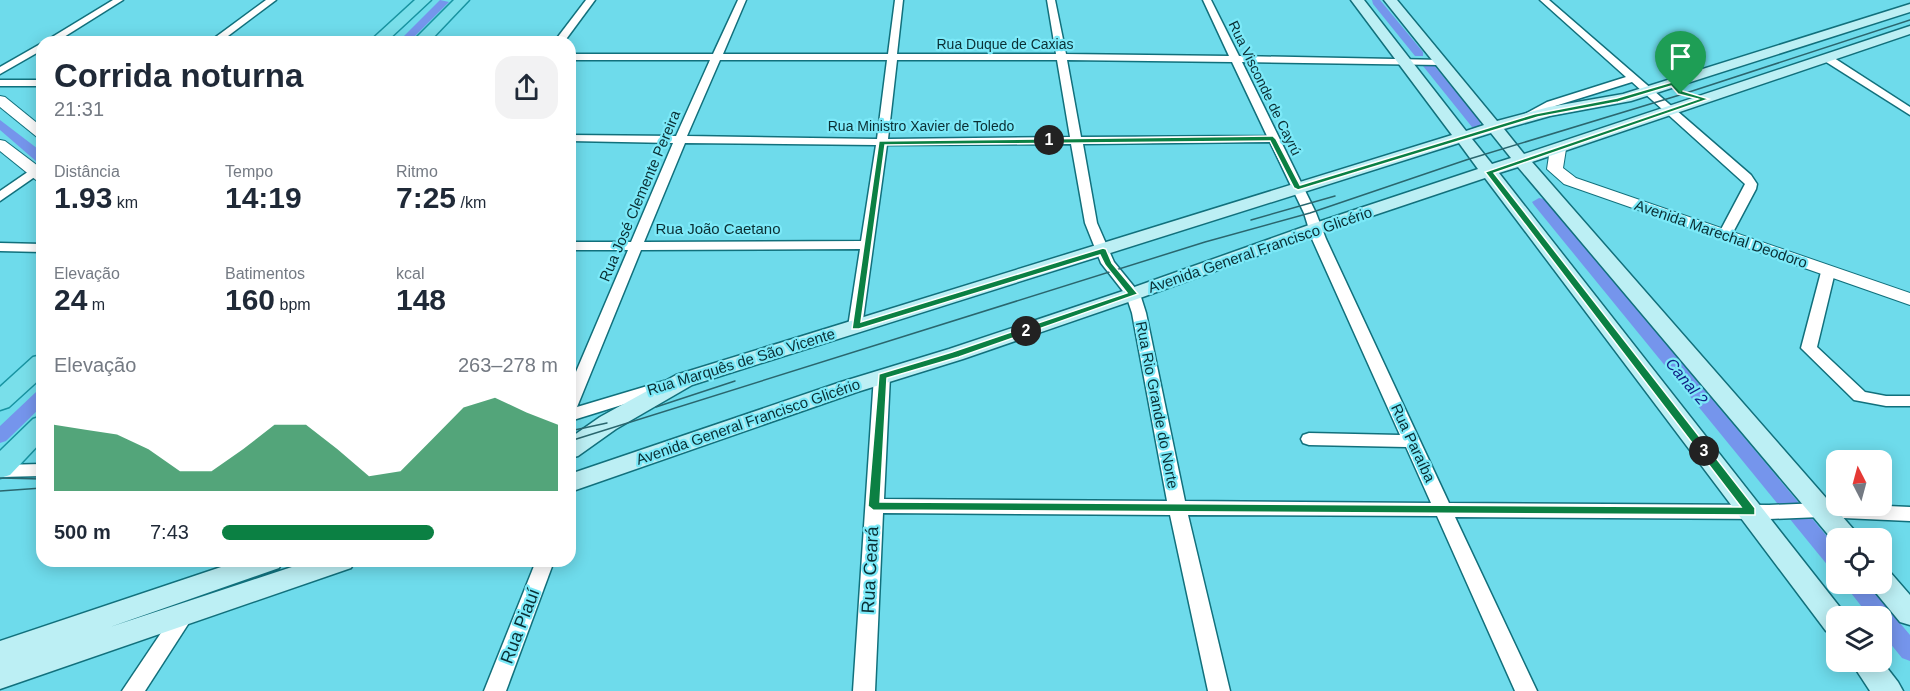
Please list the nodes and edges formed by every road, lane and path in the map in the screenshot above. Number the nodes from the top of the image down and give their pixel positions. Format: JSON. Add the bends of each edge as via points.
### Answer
{"nodes":[{"id":1,"x":119,"y":0,"type":"edge"},
{"id":2,"x":272,"y":0,"type":"edge"},
{"id":3,"x":424,"y":0,"type":"edge"},
{"id":4,"x":462,"y":0,"type":"edge"},
{"id":5,"x":591,"y":0,"type":"edge"},
{"id":6,"x":742,"y":0,"type":"edge"},
{"id":7,"x":899,"y":0,"type":"edge"},
{"id":8,"x":1051,"y":0,"type":"edge"},
{"id":9,"x":1207,"y":0,"type":"edge"},
{"id":10,"x":1357,"y":0,"type":"edge"},
{"id":11,"x":1390,"y":0,"type":"edge"},
{"id":12,"x":1544,"y":0,"type":"edge"},
{"id":13,"x":1910,"y":8,"type":"edge"},
{"id":14,"x":1891,"y":15,"type":"junction"},
{"id":15,"x":1910,"y":18,"type":"edge"},
{"id":16,"x":1910,"y":30,"type":"edge"},
{"id":17,"x":59,"y":36,"type":"edge"},
{"id":18,"x":222,"y":36,"type":"edge"},
{"id":19,"x":384,"y":36,"type":"edge"},
{"id":20,"x":426,"y":36,"type":"edge"},
{"id":21,"x":564,"y":36,"type":"edge"},
{"id":22,"x":36,"y":50,"type":"edge"},
{"id":23,"x":718,"y":56,"type":"junction"},
{"id":24,"x":576,"y":57,"type":"edge"},
{"id":25,"x":1062,"y":57,"type":"junction"},
{"id":26,"x":891,"y":58,"type":"junction"},
{"id":27,"x":1827,"y":58,"type":"junction"},
{"id":28,"x":1235,"y":60,"type":"junction"},
{"id":29,"x":1440,"y":62,"type":"junction"},
{"id":30,"x":1405,"y":63,"type":"junction"},
{"id":31,"x":0,"y":71,"type":"edge"},
{"id":32,"x":1631,"y":79,"type":"junction"},
{"id":33,"x":0,"y":83,"type":"edge"},
{"id":34,"x":36,"y":83,"type":"edge"},
{"id":35,"x":1672,"y":84,"type":"junction"},
{"id":36,"x":1647,"y":92,"type":"junction"},
{"id":37,"x":1706,"y":99,"type":"junction"},
{"id":38,"x":0,"y":100,"type":"edge"},
{"id":39,"x":1670,"y":111,"type":"junction"},
{"id":40,"x":1910,"y":112,"type":"edge"},
{"id":41,"x":1523,"y":119,"type":"junction"},
{"id":42,"x":1494,"y":128,"type":"junction"},
{"id":43,"x":36,"y":129,"type":"edge"},
{"id":44,"x":576,"y":138,"type":"edge"},
{"id":45,"x":1463,"y":138,"type":"junction"},
{"id":46,"x":1074,"y":139,"type":"junction"},
{"id":47,"x":1273,"y":139,"type":"junction"},
{"id":48,"x":680,"y":140,"type":"junction"},
{"id":49,"x":882,"y":142,"type":"junction"},
{"id":50,"x":0,"y":144,"type":"edge"},
{"id":51,"x":1558,"y":149,"type":"junction"},
{"id":52,"x":1521,"y":160,"type":"junction"},
{"id":53,"x":36,"y":172,"type":"edge"},
{"id":54,"x":1489,"y":172,"type":"junction"},
{"id":55,"x":36,"y":175,"type":"edge"},
{"id":56,"x":1298,"y":188,"type":"junction"},
{"id":57,"x":0,"y":197,"type":"edge"},
{"id":58,"x":1555,"y":199,"type":"junction"},
{"id":59,"x":1512,"y":202,"type":"junction"},
{"id":60,"x":1676,"y":219,"type":"junction"},
{"id":61,"x":1315,"y":229,"type":"junction"},
{"id":62,"x":1725,"y":235,"type":"junction"},
{"id":63,"x":866,"y":245,"type":"junction"},
{"id":64,"x":576,"y":246,"type":"edge"},
{"id":65,"x":637,"y":246,"type":"junction"},
{"id":66,"x":0,"y":247,"type":"edge"},
{"id":67,"x":36,"y":248,"type":"edge"},
{"id":68,"x":1103,"y":251,"type":"junction"},
{"id":69,"x":1828,"y":272,"type":"junction"},
{"id":70,"x":1133,"y":294,"type":"junction"},
{"id":71,"x":1910,"y":299,"type":"edge"},
{"id":72,"x":855,"y":327,"type":"junction"},
{"id":73,"x":36,"y":368,"type":"edge"},
{"id":74,"x":882,"y":376,"type":"junction"},
{"id":75,"x":684,"y":380,"type":"junction"},
{"id":76,"x":576,"y":391,"type":"edge"},
{"id":77,"x":0,"y":401,"type":"edge"},
{"id":78,"x":1910,"y":401,"type":"edge"},
{"id":79,"x":576,"y":413,"type":"edge"},
{"id":80,"x":36,"y":431,"type":"edge"},
{"id":81,"x":1310,"y":439,"type":"dead end"},
{"id":82,"x":1412,"y":441,"type":"junction"},
{"id":83,"x":576,"y":446,"type":"edge"},
{"id":84,"x":0,"y":470,"type":"edge"},
{"id":85,"x":36,"y":470,"type":"edge"},
{"id":86,"x":576,"y":485,"type":"edge"},
{"id":87,"x":873,"y":506,"type":"junction"},
{"id":88,"x":1177,"y":506,"type":"junction"},
{"id":89,"x":1812,"y":510,"type":"junction"},
{"id":90,"x":1444,"y":511,"type":"junction"},
{"id":91,"x":1760,"y":512,"type":"junction"},
{"id":92,"x":1910,"y":514,"type":"edge"},
{"id":93,"x":1834,"y":528,"type":"edge"},
{"id":94,"x":252,"y":567,"type":"edge"},
{"id":95,"x":265,"y":567,"type":"edge"},
{"id":96,"x":324,"y":567,"type":"edge"},
{"id":97,"x":543,"y":567,"type":"edge"},
{"id":98,"x":1892,"y":593,"type":"edge"},
{"id":99,"x":1826,"y":608,"type":"edge"},
{"id":100,"x":1910,"y":614,"type":"edge"},
{"id":101,"x":184,"y":615,"type":"junction"},
{"id":102,"x":0,"y":653,"type":"edge"},
{"id":103,"x":1873,"y":672,"type":"edge"},
{"id":104,"x":0,"y":676,"type":"edge"},
{"id":105,"x":133,"y":691,"type":"edge"},
{"id":106,"x":495,"y":691,"type":"edge"},
{"id":107,"x":864,"y":691,"type":"edge"},
{"id":108,"x":1219,"y":691,"type":"edge"},
{"id":109,"x":1526,"y":691,"type":"edge"},
{"id":110,"x":1888,"y":691,"type":"edge"}],
"edges":[{"from":1,"to":17,"type":"street"},
{"from":2,"to":18,"type":"street"},
{"from":3,"to":19,"type":"main road"},
{"from":4,"to":20,"type":"main road"},
{"from":5,"to":21,"type":"street"},
{"from":6,"to":23,"type":"street","name":"Rua José Clemente Pereira"},
{"from":7,"to":26,"type":"street"},
{"from":8,"to":25,"type":"street"},
{"from":9,"to":28,"type":"street","name":"Rua Visconde de Cayrú"},
{"from":10,"to":30,"type":"main road"},
{"from":11,"to":29,"type":"main road"},
{"from":12,"to":32,"type":"street"},
{"from":13,"to":14,"type":"main road"},
{"from":14,"to":15,"type":"main road"},
{"from":14,"to":35,"type":"main road"},
{"from":16,"to":27,"type":"main road","name":"Avenida General Francisco Glicério"},
{"from":22,"to":31,"type":"street"},
{"from":23,"to":24,"type":"street","name":"Rua Duque de Caxias"},
{"from":23,"to":26,"type":"street","name":"Rua Duque de Caxias"},
{"from":23,"to":48,"type":"street","name":"Rua José Clemente Pereira"},
{"from":25,"to":26,"type":"street","name":"Rua Duque de Caxias"},
{"from":25,"to":28,"type":"street","name":"Rua Duque de Caxias"},
{"from":25,"to":46,"type":"street"},
{"from":26,"to":49,"type":"street"},
{"from":27,"to":37,"type":"main road","name":"Avenida General Francisco Glicério"},
{"from":27,"to":40,"type":"street"},
{"from":28,"to":30,"type":"street","name":"Rua Duque de Caxias"},
{"from":28,"to":47,"type":"street","name":"Rua Visconde de Cayrú"},
{"from":29,"to":30,"type":"street","name":"Rua Duque de Caxias"},
{"from":29,"to":42,"type":"main road"},
{"from":30,"to":45,"type":"main road"},
{"from":32,"to":36,"type":"street"},
{"from":32,"to":41,"type":"street","name":"Rua Marquês de São Vicente","via":[[1551,104]]},
{"from":33,"to":34,"type":"street"},
{"from":35,"to":36,"type":"main road"},
{"from":35,"to":37,"type":"main road","via":[[1683,94]]},
{"from":36,"to":39,"type":"street"},
{"from":36,"to":41,"type":"main road"},
{"from":37,"to":39,"type":"main road","name":"Avenida General Francisco Glicério"},
{"from":38,"to":43,"type":"street"},
{"from":39,"to":51,"type":"main road","name":"Avenida General Francisco Glicério"},
{"from":39,"to":62,"type":"street","via":[[1751,184]]},
{"from":41,"to":42,"type":"main road","name":"Rua Marquês de São Vicente"},
{"from":42,"to":45,"type":"main road","name":"Rua Marquês de São Vicente"},
{"from":42,"to":52,"type":"main road"},
{"from":44,"to":48,"type":"street","name":"Rua Ministro Xavier de Toledo"},
{"from":45,"to":54,"type":"main road"},
{"from":45,"to":56,"type":"main road","name":"Rua Marquês de São Vicente"},
{"from":46,"to":47,"type":"street","name":"Rua Ministro Xavier de Toledo"},
{"from":46,"to":49,"type":"street","name":"Rua Ministro Xavier de Toledo"},
{"from":46,"to":68,"type":"street","via":[[1091,223]]},
{"from":47,"to":56,"type":"street","name":"Rua Visconde de Cayrú"},
{"from":48,"to":49,"type":"street","name":"Rua Ministro Xavier de Toledo"},
{"from":48,"to":65,"type":"street","name":"Rua José Clemente Pereira"},
{"from":49,"to":63,"type":"street"},
{"from":50,"to":53,"type":"street"},
{"from":51,"to":52,"type":"main road","name":"Avenida General Francisco Glicério"},
{"from":51,"to":60,"type":"street","name":"Avenida Marechal Deodoro","via":[[1555,169],[1565,179]]},
{"from":52,"to":54,"type":"main road","name":"Avenida General Francisco Glicério"},
{"from":52,"to":58,"type":"main road"},
{"from":54,"to":59,"type":"main road"},
{"from":54,"to":61,"type":"main road","name":"Avenida General Francisco Glicério"},
{"from":55,"to":57,"type":"street"},
{"from":56,"to":61,"type":"street","name":"Rua Visconde de Cayrú"},
{"from":56,"to":68,"type":"main road","name":"Rua Marquês de São Vicente"},
{"from":58,"to":59,"type":"main road","via":[[1522,194]]},
{"from":58,"to":60,"type":"street","via":[[1570,194],[1592,195]]},
{"from":58,"to":89,"type":"main road"},
{"from":59,"to":91,"type":"main road"},
{"from":60,"to":62,"type":"street","name":"Avenida Marechal Deodoro"},
{"from":61,"to":70,"type":"main road","name":"Avenida General Francisco Glicério"},
{"from":61,"to":82,"type":"street","name":"Rua Paraíba"},
{"from":62,"to":69,"type":"street","name":"Avenida Marechal Deodoro"},
{"from":63,"to":65,"type":"street","name":"Rua João Caetano"},
{"from":63,"to":72,"type":"street"},
{"from":64,"to":65,"type":"street","name":"Rua João Caetano"},
{"from":65,"to":76,"type":"street","name":"Rua José Clemente Pereira"},
{"from":66,"to":67,"type":"street"},
{"from":68,"to":70,"type":"street"},
{"from":68,"to":72,"type":"main road","name":"Rua Marquês de São Vicente"},
{"from":69,"to":71,"type":"street","name":"Avenida Marechal Deodoro"},
{"from":69,"to":78,"type":"street","via":[[1809,348],[1860,396],[1878,401]]},
{"from":70,"to":74,"type":"main road","name":"Avenida General Francisco Glicério"},
{"from":70,"to":88,"type":"street","name":"Rua Rio Grande do Norte"},
{"from":72,"to":75,"type":"main road","name":"Rua Marquês de São Vicente"},
{"from":73,"to":77,"type":"main road"},
{"from":74,"to":86,"type":"main road","name":"Avenida General Francisco Glicério"},
{"from":74,"to":87,"type":"street","name":"Rua Ceará"},
{"from":75,"to":79,"type":"street","name":"Rua Marquês de São Vicente"},
{"from":75,"to":83,"type":"main road"},
{"from":80,"to":84,"type":"main road"},
{"from":81,"to":82,"type":"street"},
{"from":82,"to":90,"type":"street","name":"Rua Paraíba"},
{"from":84,"to":85,"type":"street"},
{"from":87,"to":88,"type":"street"},
{"from":87,"to":107,"type":"street","name":"Rua Ceará"},
{"from":88,"to":90,"type":"street"},
{"from":88,"to":108,"type":"street","name":"Rua Rio Grande do Norte"},
{"from":89,"to":91,"type":"street"},
{"from":89,"to":92,"type":"street"},
{"from":89,"to":93,"type":"main road"},
{"from":90,"to":91,"type":"street"},
{"from":90,"to":109,"type":"street","name":"Rua Paraíba"},
{"from":91,"to":99,"type":"main road"},
{"from":94,"to":102,"type":"main road"},
{"from":95,"to":101,"type":"main road","via":[[207,591]]},
{"from":96,"to":101,"type":"main road"},
{"from":97,"to":106,"type":"street","name":"Rua Piauí"},
{"from":98,"to":100,"type":"main road"},
{"from":101,"to":104,"type":"main road"},
{"from":101,"to":105,"type":"street"},
{"from":103,"to":110,"type":"main road"}]}
